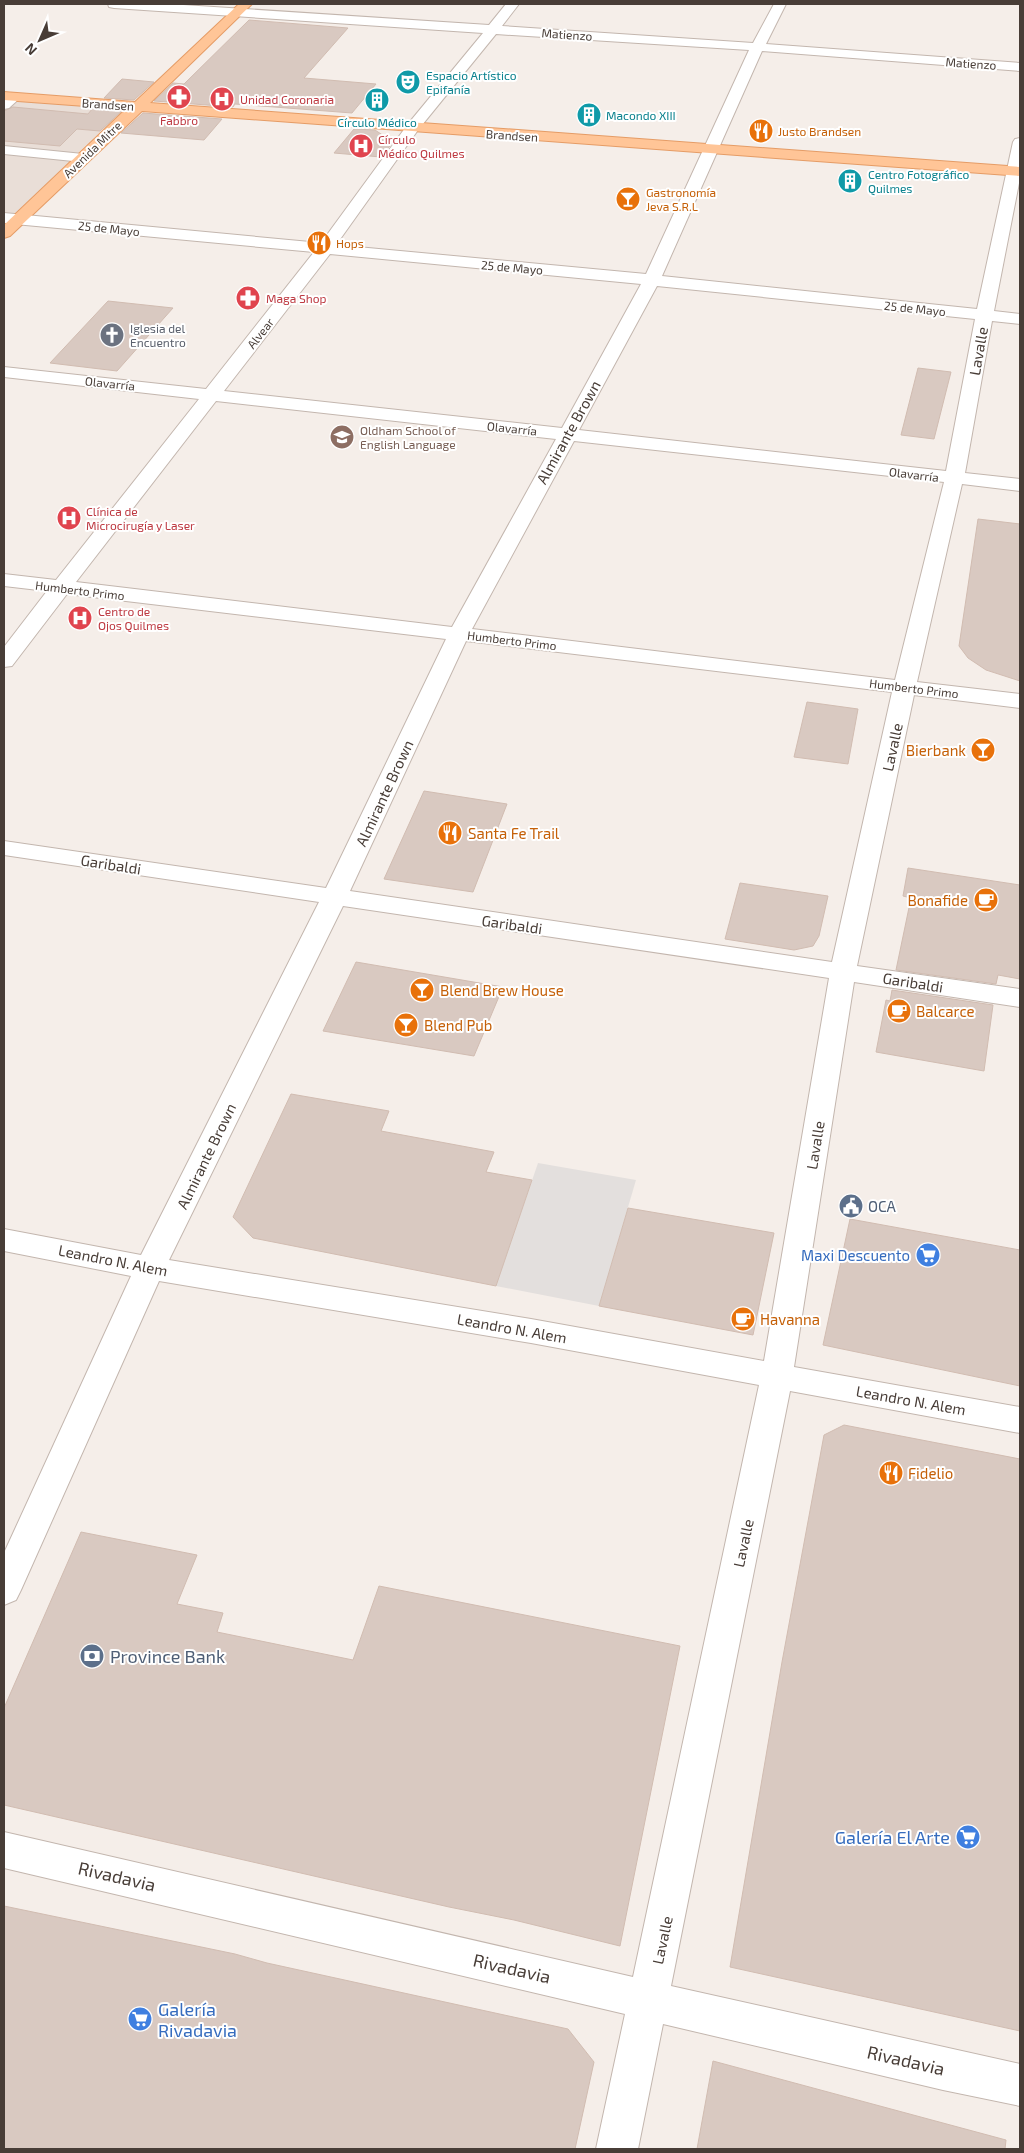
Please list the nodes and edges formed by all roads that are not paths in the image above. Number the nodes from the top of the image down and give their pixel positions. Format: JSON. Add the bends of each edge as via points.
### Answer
{"nodes":[{"id":1,"x":114,"y":4,"type":"edge"},
{"id":2,"x":513,"y":4,"type":"edge"},
{"id":3,"x":780,"y":4,"type":"edge"},
{"id":4,"x":242,"y":8,"type":"edge"},
{"id":5,"x":494,"y":29,"type":"junction"},
{"id":6,"x":757,"y":47,"type":"junction"},
{"id":7,"x":1020,"y":67,"type":"edge"},
{"id":8,"x":7,"y":99,"type":"edge"},
{"id":9,"x":137,"y":106,"type":"junction"},
{"id":10,"x":413,"y":127,"type":"junction"},
{"id":11,"x":1020,"y":142,"type":"edge"},
{"id":12,"x":712,"y":149,"type":"junction"},
{"id":13,"x":4,"y":150,"type":"edge"},
{"id":14,"x":83,"y":158,"type":"junction"},
{"id":15,"x":1017,"y":172,"type":"edge"},
{"id":16,"x":11,"y":219,"type":"edge"},
{"id":17,"x":4,"y":233,"type":"edge"},
{"id":18,"x":325,"y":249,"type":"junction"},
{"id":19,"x":652,"y":280,"type":"junction"},
{"id":20,"x":984,"y":316,"type":"junction"},
{"id":21,"x":1020,"y":319,"type":"edge"},
{"id":22,"x":4,"y":372,"type":"edge"},
{"id":23,"x":212,"y":395,"type":"junction"},
{"id":24,"x":567,"y":434,"type":"junction"},
{"id":25,"x":954,"y":478,"type":"junction"},
{"id":26,"x":1020,"y":485,"type":"edge"},
{"id":27,"x":4,"y":580,"type":"edge"},
{"id":28,"x":61,"y":588,"type":"junction"},
{"id":29,"x":460,"y":634,"type":"junction"},
{"id":30,"x":4,"y":661,"type":"edge"},
{"id":31,"x":905,"y":686,"type":"junction"},
{"id":32,"x":1020,"y":701,"type":"edge"},
{"id":33,"x":4,"y":848,"type":"edge"},
{"id":34,"x":334,"y":898,"type":"junction"},
{"id":35,"x":843,"y":971,"type":"junction"},
{"id":36,"x":1020,"y":998,"type":"edge"},
{"id":37,"x":4,"y":1240,"type":"edge"},
{"id":38,"x":150,"y":1268,"type":"junction"},
{"id":39,"x":777,"y":1376,"type":"junction"},
{"id":40,"x":1020,"y":1420,"type":"edge"},
{"id":41,"x":4,"y":1590,"type":"edge"},
{"id":42,"x":4,"y":1850,"type":"edge"},
{"id":43,"x":650,"y":2000,"type":"junction"},
{"id":44,"x":1020,"y":2085,"type":"edge"},
{"id":45,"x":617,"y":2149,"type":"edge"}],
"edges":[{"from":1,"to":4,"type":"street","name":"Matienzo"},
{"from":2,"to":5,"type":"street","name":"Alvear"},
{"from":3,"to":6,"type":"street","name":"Almirante Brown"},
{"from":4,"to":5,"type":"street","name":"Matienzo"},
{"from":4,"to":9,"type":"main road","name":"Avenida Mitre"},
{"from":5,"to":6,"type":"street","name":"Matienzo"},
{"from":5,"to":10,"type":"street","name":"Alvear"},
{"from":6,"to":7,"type":"street","name":"Matienzo"},
{"from":6,"to":12,"type":"street","name":"Almirante Brown"},
{"from":8,"to":9,"type":"main road","name":"Brandsen"},
{"from":9,"to":10,"type":"main road","name":"Brandsen"},
{"from":9,"to":14,"type":"main road","name":"Avenida Mitre"},
{"from":10,"to":12,"type":"main road","name":"Brandsen"},
{"from":10,"to":18,"type":"street","name":"Alvear"},
{"from":11,"to":15,"type":"street","name":"Lavalle"},
{"from":12,"to":15,"type":"main road","name":"Brandsen"},
{"from":12,"to":19,"type":"street","name":"Almirante Brown"},
{"from":13,"to":14,"type":"street"},
{"from":14,"to":16,"type":"main road","name":"Avenida Mitre"},
{"from":15,"to":20,"type":"street","name":"Lavalle"},
{"from":16,"to":17,"type":"main road","name":"Avenida Mitre"},
{"from":16,"to":18,"type":"street","name":"25 de Mayo"},
{"from":18,"to":19,"type":"street","name":"25 de Mayo"},
{"from":18,"to":23,"type":"street","name":"Alvear"},
{"from":19,"to":20,"type":"street","name":"25 de Mayo"},
{"from":19,"to":24,"type":"street","name":"Almirante Brown"},
{"from":20,"to":21,"type":"street","name":"25 de Mayo"},
{"from":20,"to":25,"type":"street","name":"Lavalle"},
{"from":22,"to":23,"type":"street","name":"Olavarría"},
{"from":23,"to":24,"type":"street","name":"Olavarría"},
{"from":23,"to":28,"type":"street","name":"Alvear"},
{"from":24,"to":25,"type":"street","name":"Olavarría"},
{"from":24,"to":29,"type":"street","name":"Almirante Brown"},
{"from":25,"to":26,"type":"street","name":"Olavarría"},
{"from":25,"to":31,"type":"street","name":"Lavalle"},
{"from":27,"to":28,"type":"street","name":"Humberto Primo"},
{"from":28,"to":29,"type":"street","name":"Humberto Primo"},
{"from":28,"to":30,"type":"street","name":"Alvear"},
{"from":29,"to":31,"type":"street","name":"Humberto Primo"},
{"from":29,"to":34,"type":"street","name":"Almirante Brown"},
{"from":31,"to":32,"type":"street","name":"Humberto Primo"},
{"from":31,"to":35,"type":"street","name":"Lavalle"},
{"from":33,"to":34,"type":"street","name":"Garibaldi"},
{"from":34,"to":35,"type":"street","name":"Garibaldi"},
{"from":34,"to":38,"type":"street","name":"Almirante Brown"},
{"from":35,"to":36,"type":"street","name":"Garibaldi"},
{"from":35,"to":39,"type":"street","name":"Lavalle"},
{"from":37,"to":38,"type":"street","name":"Leandro N. Alem"},
{"from":38,"to":39,"type":"street","name":"Leandro N. Alem","via":[[531,1331]]},
{"from":38,"to":41,"type":"street","name":"Almirante Brown"},
{"from":39,"to":40,"type":"street","name":"Leandro N. Alem"},
{"from":39,"to":43,"type":"street","name":"Lavalle"},
{"from":42,"to":43,"type":"street","name":"Rivadavia"},
{"from":43,"to":44,"type":"street","name":"Rivadavia"},
{"from":43,"to":45,"type":"street","name":"Lavalle"}]}
